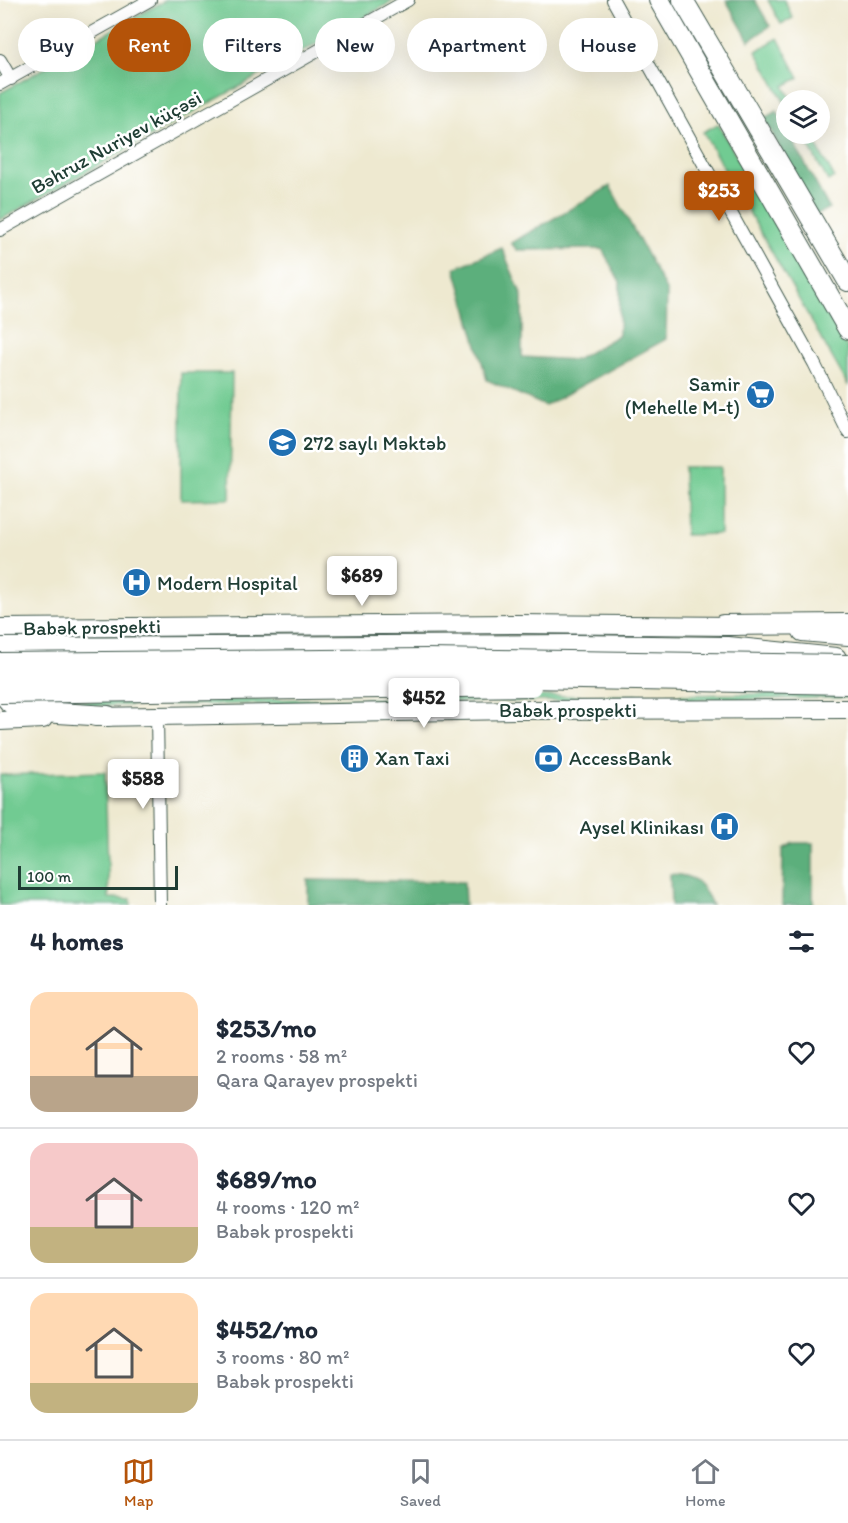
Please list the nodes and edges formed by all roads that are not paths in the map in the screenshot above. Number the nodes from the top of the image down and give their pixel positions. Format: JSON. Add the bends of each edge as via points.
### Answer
{"nodes":[{"id":1,"x":150,"y":0,"type":"edge"},
{"id":2,"x":408,"y":0,"type":"edge"},
{"id":3,"x":613,"y":0,"type":"edge"},
{"id":4,"x":659,"y":0,"type":"edge"},
{"id":5,"x":683,"y":0,"type":"edge"},
{"id":6,"x":0,"y":60,"type":"edge"},
{"id":7,"x":6,"y":81,"type":"edge"},
{"id":8,"x":0,"y":230,"type":"edge"},
{"id":9,"x":848,"y":281,"type":"edge"},
{"id":10,"x":848,"y":329,"type":"edge"},
{"id":11,"x":848,"y":432,"type":"edge"},
{"id":12,"x":848,"y":624,"type":"edge"},
{"id":13,"x":723,"y":625,"type":"junction"},
{"id":14,"x":0,"y":628,"type":"edge"},
{"id":15,"x":848,"y":636,"type":"edge"},
{"id":16,"x":0,"y":648,"type":"edge"},
{"id":17,"x":36,"y":649,"type":"junction"},
{"id":18,"x":848,"y":659,"type":"edge"},
{"id":19,"x":0,"y":663,"type":"edge"},
{"id":20,"x":848,"y":665,"type":"edge"},
{"id":21,"x":0,"y":680,"type":"edge"},
{"id":22,"x":809,"y":684,"type":"junction"},
{"id":23,"x":848,"y":684,"type":"edge"},
{"id":24,"x":0,"y":694,"type":"edge"},
{"id":25,"x":848,"y":709,"type":"edge"},
{"id":26,"x":157,"y":715,"type":"junction"},
{"id":27,"x":108,"y":716,"type":"junction"},
{"id":28,"x":0,"y":721,"type":"edge"},
{"id":29,"x":160,"y":905,"type":"edge"}],
"edges":[{"from":1,"to":7,"type":"street"},
{"from":2,"to":8,"type":"street","name":"Bəhruz Nuriyev küçəsi"},
{"from":3,"to":11,"type":"street","via":[[814,363]]},
{"from":4,"to":10,"type":"main road"},
{"from":5,"to":9,"type":"main road"},
{"from":6,"to":7,"type":"street"},
{"from":12,"to":13,"type":"main road"},
{"from":13,"to":14,"type":"main road","name":"Babək prospekti"},
{"from":13,"to":15,"type":"main road","name":"Babək prospekti"},
{"from":16,"to":17,"type":"main road"},
{"from":17,"to":18,"type":"main road","via":[[574,645],[728,647]]},
{"from":17,"to":27,"type":"main road","via":[[14,655],[3,667],[2,690],[12,705],[24,711]]},
{"from":19,"to":20,"type":"main road","name":"Babək prospekti","bridge":true,"via":[[438,659]]},
{"from":21,"to":22,"type":"main road","name":"Babək prospekti","bridge":true,"via":[[428,676]]},
{"from":22,"to":23,"type":"main road","name":"Babək prospekti","bridge":true},
{"from":22,"to":24,"type":"main road","bridge":true},
{"from":25,"to":26,"type":"main road","name":"Babək prospekti"},
{"from":26,"to":27,"type":"main road","name":"Babək prospekti"},
{"from":26,"to":29,"type":"street"},
{"from":27,"to":28,"type":"main road","name":"Babək prospekti"}]}
